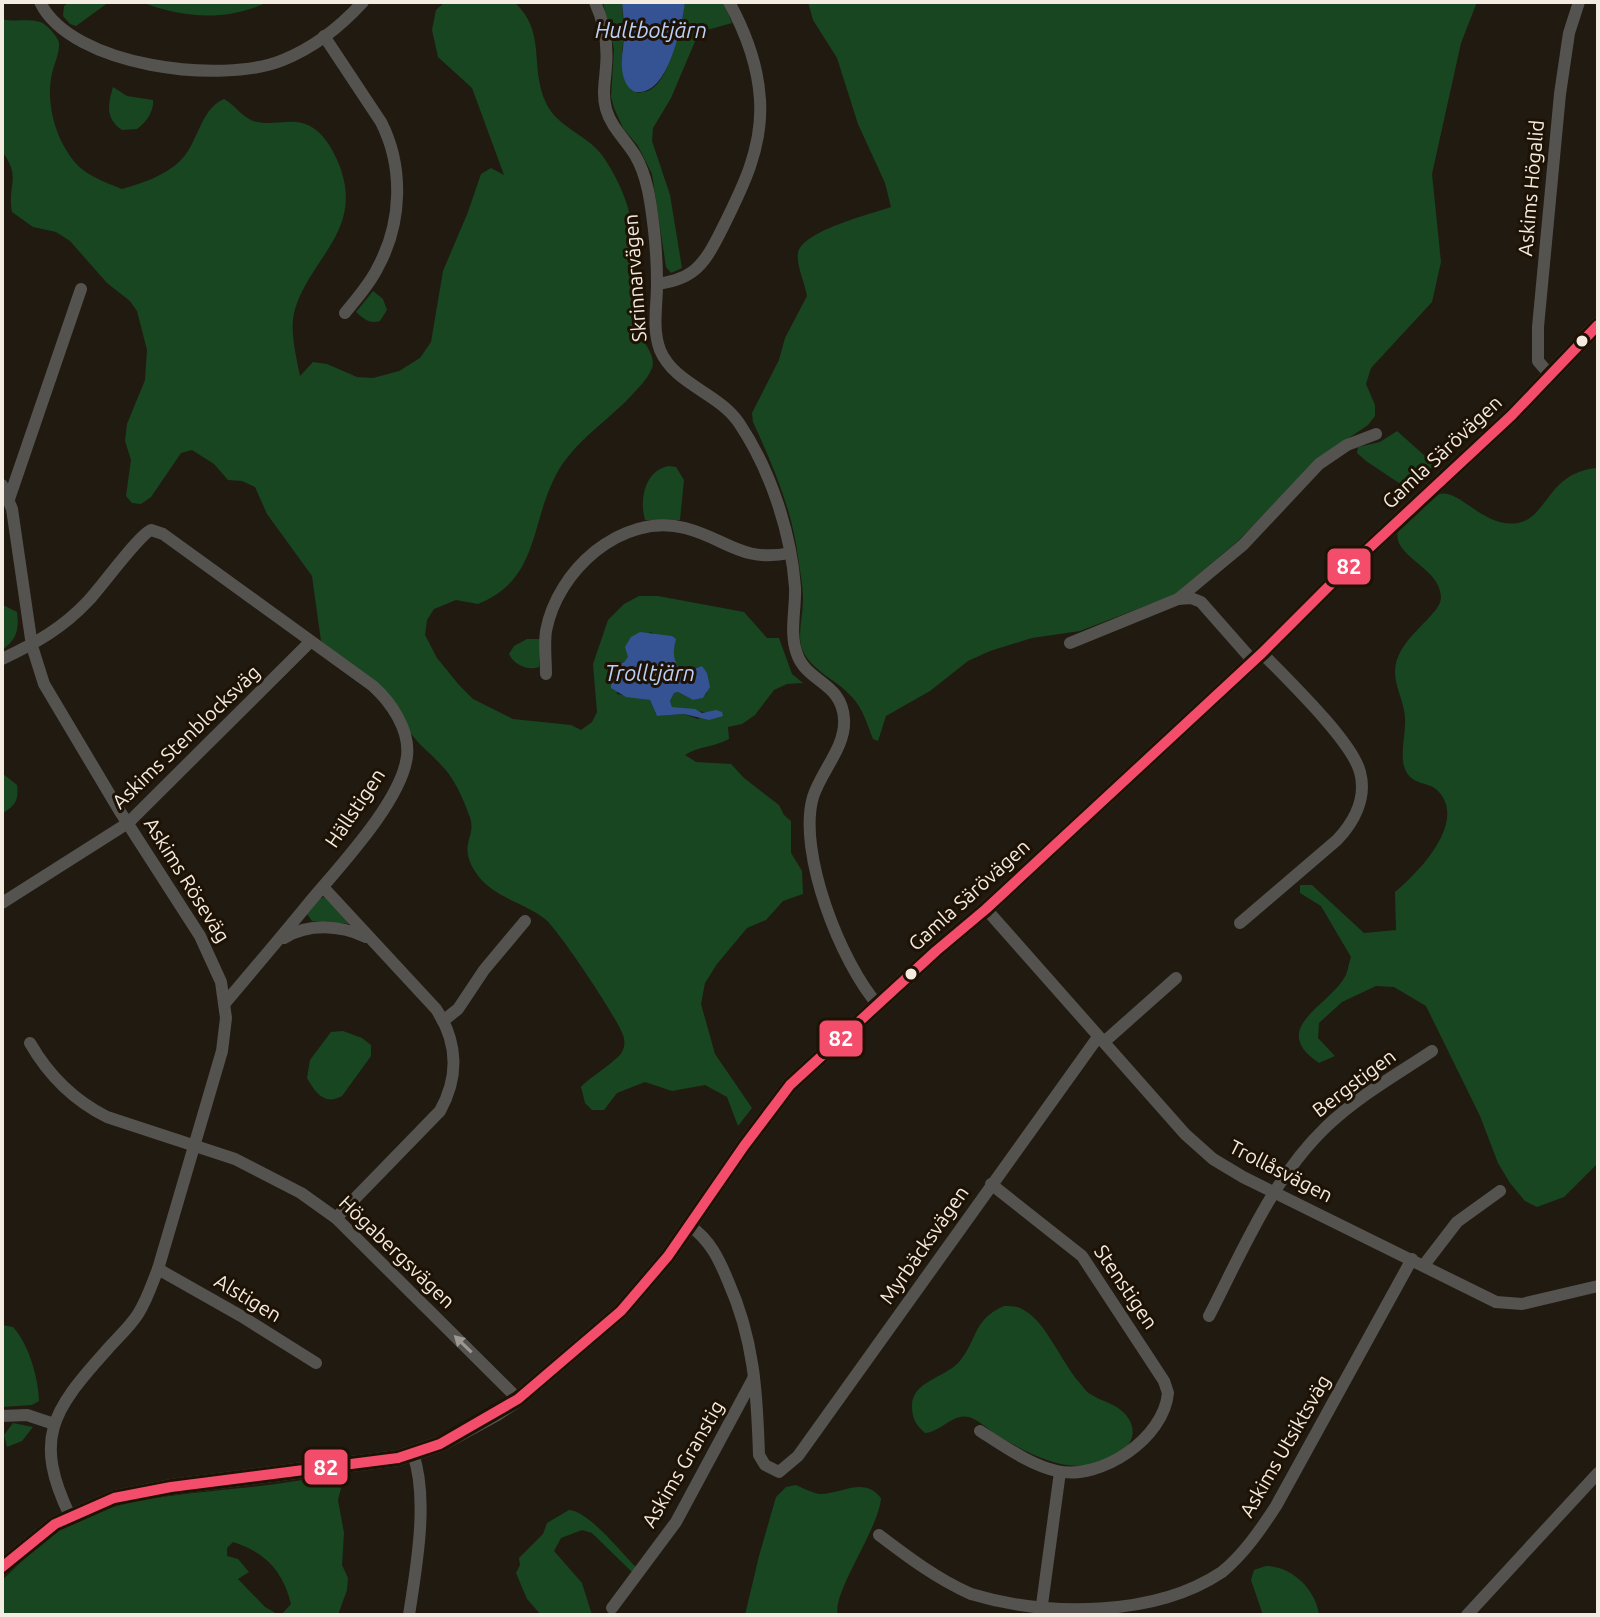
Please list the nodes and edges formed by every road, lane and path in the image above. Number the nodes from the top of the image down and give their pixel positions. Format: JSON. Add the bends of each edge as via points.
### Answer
{"nodes":[{"id":1,"x":40,"y":2,"type":"edge"},
{"id":2,"x":363,"y":2,"type":"edge"},
{"id":3,"x":595,"y":2,"type":"edge"},
{"id":4,"x":729,"y":2,"type":"edge"},
{"id":5,"x":1579,"y":2,"type":"edge"},
{"id":6,"x":324,"y":36,"type":"junction"},
{"id":7,"x":657,"y":284,"type":"junction"},
{"id":8,"x":81,"y":289,"type":"dead end"},
{"id":9,"x":345,"y":313,"type":"dead end"},
{"id":10,"x":1598,"y":325,"type":"edge"},
{"id":11,"x":1550,"y":375,"type":"junction"},
{"id":12,"x":1376,"y":434,"type":"dead end"},
{"id":13,"x":2,"y":485,"type":"edge"},
{"id":14,"x":9,"y":499,"type":"junction"},
{"id":15,"x":790,"y":553,"type":"junction"},
{"id":16,"x":1178,"y":599,"type":"junction"},
{"id":17,"x":310,"y":642,"type":"junction"},
{"id":18,"x":1070,"y":643,"type":"dead end"},
{"id":19,"x":32,"y":646,"type":"junction"},
{"id":20,"x":1258,"y":657,"type":"junction"},
{"id":21,"x":2,"y":659,"type":"edge"},
{"id":22,"x":546,"y":674,"type":"dead end"},
{"id":23,"x":128,"y":823,"type":"junction"},
{"id":24,"x":323,"y":887,"type":"junction"},
{"id":25,"x":2,"y":903,"type":"edge"},
{"id":26,"x":986,"y":909,"type":"junction"},
{"id":27,"x":525,"y":921,"type":"dead end"},
{"id":28,"x":1240,"y":923,"type":"dead end"},
{"id":29,"x":372,"y":941,"type":"junction"},
{"id":30,"x":273,"y":946,"type":"junction"},
{"id":31,"x":1176,"y":978,"type":"dead end"},
{"id":32,"x":225,"y":1003,"type":"junction"},
{"id":33,"x":878,"y":1005,"type":"junction"},
{"id":34,"x":443,"y":1021,"type":"junction"},
{"id":35,"x":1101,"y":1040,"type":"junction"},
{"id":36,"x":30,"y":1043,"type":"dead end"},
{"id":37,"x":1432,"y":1051,"type":"dead end"},
{"id":38,"x":194,"y":1145,"type":"junction"},
{"id":39,"x":991,"y":1184,"type":"junction"},
{"id":40,"x":1500,"y":1191,"type":"dead end"},
{"id":41,"x":1274,"y":1192,"type":"junction"},
{"id":42,"x":336,"y":1218,"type":"junction"},
{"id":43,"x":690,"y":1226,"type":"junction"},
{"id":44,"x":1418,"y":1262,"type":"junction"},
{"id":45,"x":158,"y":1269,"type":"junction"},
{"id":46,"x":1598,"y":1286,"type":"edge"},
{"id":47,"x":1209,"y":1316,"type":"dead end"},
{"id":48,"x":316,"y":1363,"type":"dead end"},
{"id":49,"x":755,"y":1375,"type":"junction"},
{"id":50,"x":518,"y":1399,"type":"junction"},
{"id":51,"x":2,"y":1416,"type":"edge"},
{"id":52,"x":54,"y":1424,"type":"junction"},
{"id":53,"x":980,"y":1431,"type":"dead end"},
{"id":54,"x":413,"y":1454,"type":"junction"},
{"id":55,"x":1060,"y":1472,"type":"junction"},
{"id":56,"x":1598,"y":1473,"type":"edge"},
{"id":57,"x":70,"y":1516,"type":"junction"},
{"id":58,"x":879,"y":1535,"type":"dead end"},
{"id":59,"x":2,"y":1567,"type":"edge"},
{"id":60,"x":612,"y":1608,"type":"dead end"},
{"id":61,"x":1041,"y":1612,"type":"junction"},
{"id":62,"x":409,"y":1615,"type":"edge"},
{"id":63,"x":1467,"y":1615,"type":"edge"}],
"edges":[{"from":1,"to":6,"type":"street","via":[[74,37],[163,68],[257,68],[284,60]]},
{"from":2,"to":6,"type":"street"},
{"from":3,"to":7,"type":"street","name":"Skrinnarvägen","via":[[605,38],[605,105],[643,172]]},
{"from":4,"to":7,"type":"street","via":[[749,45],[758,84],[760,119],[753,161],[704,259],[688,275]]},
{"from":5,"to":11,"type":"street","name":"Askims Högalid","via":[[1560,94],[1538,327],[1538,361]]},
{"from":6,"to":9,"type":"street","via":[[381,122],[396,168],[395,216],[387,247],[369,283]]},
{"from":7,"to":15,"type":"street","name":"Skrinnarvägen","via":[[660,349],[673,368],[716,398],[739,422],[774,494]]},
{"from":8,"to":14,"type":"street"},
{"from":10,"to":11,"type":"street","name":"Gamla Särövägen"},
{"from":11,"to":20,"type":"street","name":"Gamla Särövägen"},
{"from":12,"to":16,"type":"street","via":[[1319,464],[1243,545]]},
{"from":13,"to":14,"type":"street","name":"Askims Röseväg"},
{"from":14,"to":19,"type":"street","name":"Askims Röseväg"},
{"from":15,"to":22,"type":"street","via":[[759,556],[671,526],[616,538],[586,558],[562,589],[546,631]]},
{"from":15,"to":33,"type":"street","name":"Skrinnarvägen","via":[[797,655],[835,692],[845,721],[812,800],[814,860],[836,935]]},
{"from":16,"to":18,"type":"street"},
{"from":16,"to":20,"type":"street","via":[[1201,602]]},
{"from":17,"to":19,"type":"street","name":"Hällstigen","via":[[151,530],[87,602]]},
{"from":17,"to":23,"type":"street","name":"Askims Stenblocksväg"},
{"from":17,"to":24,"type":"street","name":"Hällstigen","via":[[379,692],[407,745],[405,768],[388,801]]},
{"from":19,"to":21,"type":"street"},
{"from":19,"to":23,"type":"street","name":"Askims Röseväg","via":[[51,698]]},
{"from":20,"to":26,"type":"street","name":"Gamla Särövägen"},
{"from":20,"to":28,"type":"street","via":[[1345,745],[1357,764],[1362,793],[1337,840]]},
{"from":23,"to":25,"type":"street","name":"Askims Stenblocksväg"},
{"from":23,"to":32,"type":"street","name":"Askims Röseväg","via":[[206,946]]},
{"from":24,"to":29,"type":"street"},
{"from":24,"to":30,"type":"street","name":"Hällstigen"},
{"from":26,"to":33,"type":"street","name":"Gamla Särövägen"},
{"from":26,"to":35,"type":"street","name":"Trollåsvägen"},
{"from":27,"to":34,"type":"street"},
{"from":29,"to":30,"type":"street","via":[[354,932],[319,928],[298,931]]},
{"from":29,"to":34,"type":"street"},
{"from":30,"to":32,"type":"street","name":"Hällstigen"},
{"from":31,"to":35,"type":"street","name":"Myrbäcksvägen"},
{"from":32,"to":38,"type":"street","name":"Askims Röseväg","via":[[222,1051]]},
{"from":33,"to":43,"type":"street","name":"Gamla Särövägen","via":[[771,1108]]},
{"from":34,"to":42,"type":"street","via":[[454,1054],[447,1099],[418,1136]]},
{"from":35,"to":39,"type":"street","name":"Myrbäcksvägen"},
{"from":35,"to":41,"type":"street","name":"Trollåsvägen","via":[[1204,1152]]},
{"from":36,"to":38,"type":"street","name":"Högabergsvägen","via":[[56,1081],[91,1109]]},
{"from":37,"to":41,"type":"street","name":"Bergstigen","via":[[1338,1117],[1299,1156]]},
{"from":38,"to":42,"type":"street","name":"Högabergsvägen","via":[[268,1174]]},
{"from":38,"to":45,"type":"street","name":"Askims Röseväg"},
{"from":39,"to":49,"type":"street","name":"Myrbäcksvägen","via":[[798,1456],[779,1472],[759,1455]]},
{"from":39,"to":55,"type":"street","name":"Stenstigen","via":[[1082,1256],[1164,1381],[1168,1398],[1149,1434],[1100,1467]]},
{"from":40,"to":44,"type":"street","name":"Askims Utsiktsväg","via":[[1457,1222]]},
{"from":41,"to":44,"type":"street","name":"Trollåsvägen"},
{"from":41,"to":47,"type":"street","name":"Bergstigen"},
{"from":50,"to":42,"type":"street","name":"Högabergsvägen","one_way":true},
{"from":43,"to":49,"type":"street","via":[[711,1245],[730,1285],[748,1334]]},
{"from":43,"to":50,"type":"street","name":"Gamla Särövägen","via":[[632,1300]]},
{"from":44,"to":46,"type":"street","name":"Trollåsvägen","via":[[1505,1304]]},
{"from":44,"to":61,"type":"street","name":"Askims Utsiktsväg","via":[[1276,1506],[1231,1565],[1197,1588],[1149,1608],[1107,1614]]},
{"from":45,"to":48,"type":"street","name":"Alstigen"},
{"from":45,"to":52,"type":"street","name":"Askims Röseväg","via":[[137,1315],[65,1400]]},
{"from":49,"to":60,"type":"street","name":"Askims Granstig","via":[[676,1522]]},
{"from":50,"to":54,"type":"street","name":"Gamla Särövägen","via":[[471,1429]]},
{"from":51,"to":52,"type":"street","via":[[27,1415]]},
{"from":52,"to":57,"type":"street","name":"Askims Röseväg","via":[[53,1470]]},
{"from":53,"to":55,"type":"street"},
{"from":54,"to":57,"type":"street","name":"Gamla Särövägen","via":[[136,1493]]},
{"from":54,"to":62,"type":"street","via":[[419,1525]]},
{"from":55,"to":61,"type":"street"},
{"from":56,"to":63,"type":"street"},
{"from":57,"to":59,"type":"street","name":"Gamla Särövägen"},
{"from":58,"to":61,"type":"street","name":"Askims Utsiktsväg","via":[[951,1584],[1001,1604]]}]}
